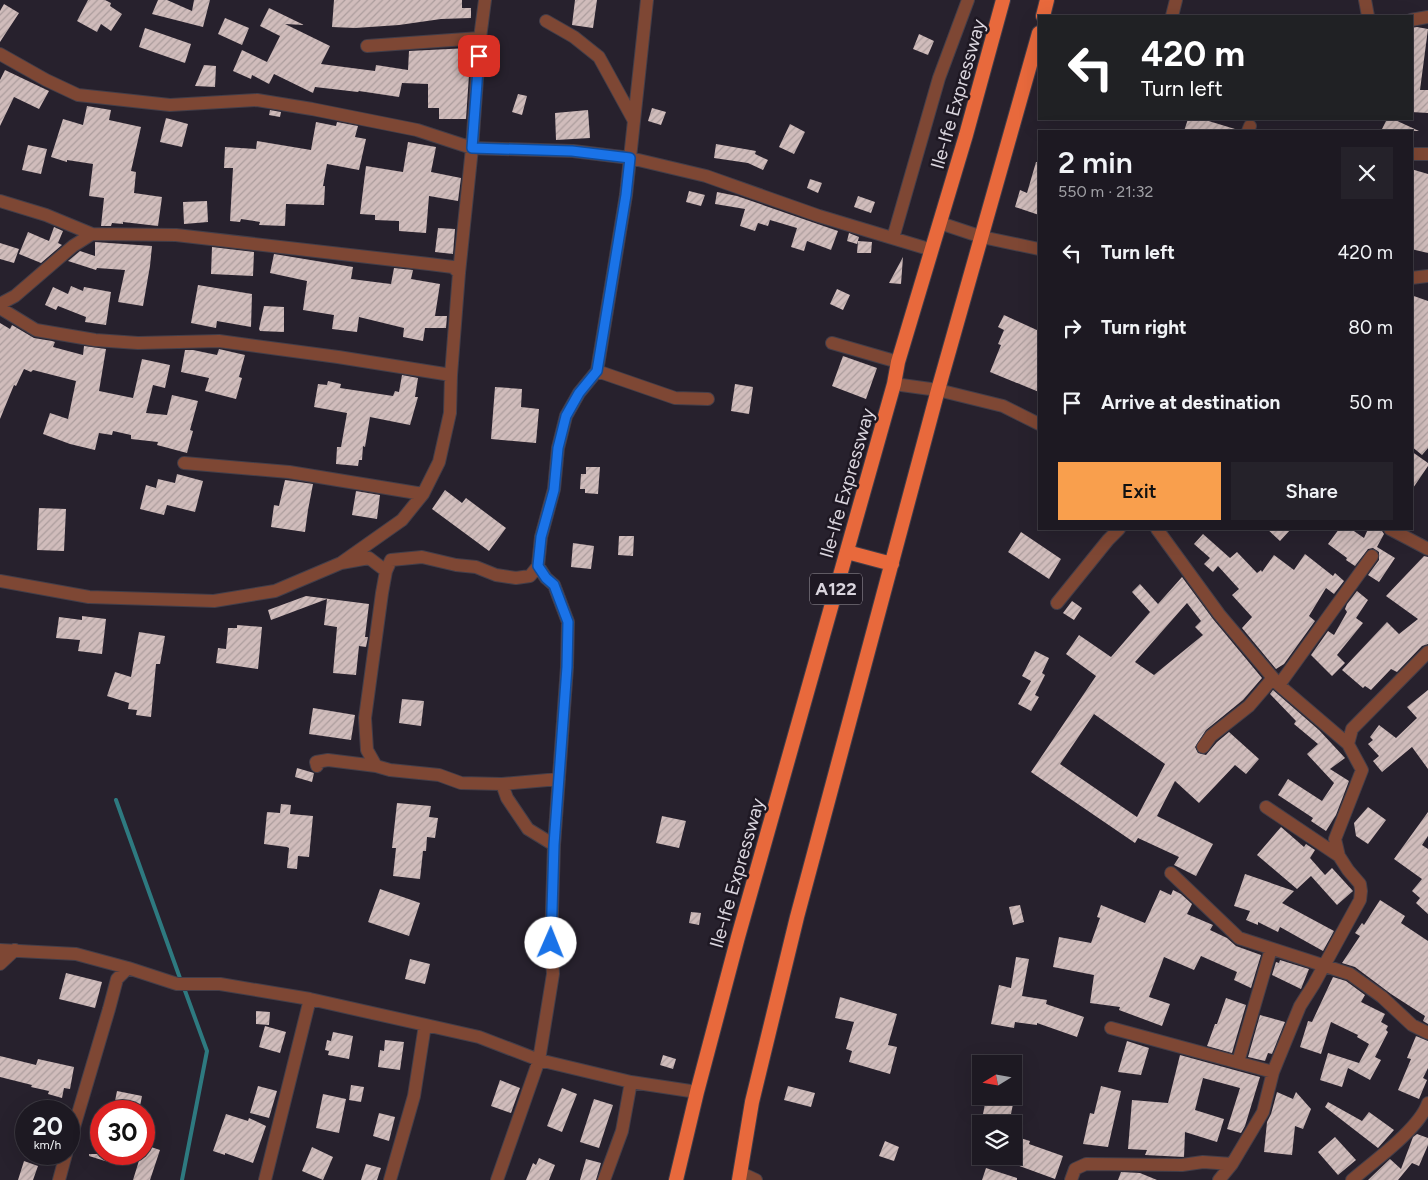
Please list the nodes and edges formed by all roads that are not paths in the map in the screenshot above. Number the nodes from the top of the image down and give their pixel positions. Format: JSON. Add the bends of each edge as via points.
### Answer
{"nodes":[{"id":1,"x":485,"y":0,"type":"edge"},
{"id":2,"x":647,"y":0,"type":"edge"},
{"id":3,"x":968,"y":0,"type":"edge"},
{"id":4,"x":1003,"y":0,"type":"edge"},
{"id":5,"x":1047,"y":0,"type":"edge"},
{"id":6,"x":1176,"y":0,"type":"edge"},
{"id":7,"x":1365,"y":0,"type":"edge"},
{"id":8,"x":1043,"y":15,"type":"edge"},
{"id":9,"x":1172,"y":15,"type":"edge"},
{"id":10,"x":1368,"y":15,"type":"edge"},
{"id":11,"x":1428,"y":18,"type":"edge"},
{"id":12,"x":1413,"y":20,"type":"edge"},
{"id":13,"x":546,"y":21,"type":"dead end"},
{"id":14,"x":1038,"y":37,"type":"edge"},
{"id":15,"x":480,"y":38,"type":"junction"},
{"id":16,"x":367,"y":46,"type":"dead end"},
{"id":17,"x":0,"y":54,"type":"edge"},
{"id":18,"x":633,"y":119,"type":"junction"},
{"id":19,"x":472,"y":148,"type":"junction"},
{"id":20,"x":1413,"y":154,"type":"edge"},
{"id":21,"x":1428,"y":154,"type":"edge"},
{"id":22,"x":630,"y":158,"type":"junction"},
{"id":23,"x":0,"y":201,"type":"edge"},
{"id":24,"x":940,"y":223,"type":"junction"},
{"id":25,"x":92,"y":234,"type":"junction"},
{"id":26,"x":982,"y":237,"type":"junction"},
{"id":27,"x":893,"y":238,"type":"junction"},
{"id":28,"x":1038,"y":249,"type":"edge"},
{"id":29,"x":932,"y":250,"type":"junction"},
{"id":30,"x":459,"y":273,"type":"junction"},
{"id":31,"x":1428,"y":276,"type":"edge"},
{"id":32,"x":1413,"y":278,"type":"edge"},
{"id":33,"x":0,"y":306,"type":"edge"},
{"id":34,"x":832,"y":343,"type":"dead end"},
{"id":35,"x":898,"y":362,"type":"junction"},
{"id":36,"x":597,"y":371,"type":"junction"},
{"id":37,"x":451,"y":375,"type":"junction"},
{"id":38,"x":894,"y":384,"type":"junction"},
{"id":39,"x":938,"y":390,"type":"junction"},
{"id":40,"x":708,"y":399,"type":"dead end"},
{"id":41,"x":1038,"y":424,"type":"edge"},
{"id":42,"x":184,"y":463,"type":"dead end"},
{"id":43,"x":423,"y":494,"type":"junction"},
{"id":44,"x":1118,"y":530,"type":"edge"},
{"id":45,"x":1158,"y":530,"type":"edge"},
{"id":46,"x":1392,"y":530,"type":"edge"},
{"id":47,"x":1428,"y":549,"type":"edge"},
{"id":48,"x":847,"y":552,"type":"junction"},
{"id":49,"x":1372,"y":556,"type":"dead end"},
{"id":50,"x":342,"y":563,"type":"junction"},
{"id":51,"x":892,"y":564,"type":"junction"},
{"id":52,"x":538,"y":566,"type":"junction"},
{"id":53,"x":386,"y":571,"type":"junction"},
{"id":54,"x":0,"y":581,"type":"edge"},
{"id":55,"x":1057,"y":602,"type":"dead end"},
{"id":56,"x":1428,"y":652,"type":"edge"},
{"id":57,"x":1276,"y":682,"type":"junction"},
{"id":58,"x":1348,"y":744,"type":"junction"},
{"id":59,"x":1203,"y":747,"type":"dead end"},
{"id":60,"x":317,"y":766,"type":"dead end"},
{"id":61,"x":376,"y":766,"type":"junction"},
{"id":62,"x":559,"y":780,"type":"junction"},
{"id":63,"x":502,"y":784,"type":"junction"},
{"id":64,"x":1266,"y":807,"type":"dead end"},
{"id":65,"x":554,"y":845,"type":"junction"},
{"id":66,"x":1339,"y":856,"type":"junction"},
{"id":67,"x":1171,"y":873,"type":"dead end"},
{"id":68,"x":1271,"y":949,"type":"junction"},
{"id":69,"x":0,"y":950,"type":"edge"},
{"id":70,"x":15,"y":950,"type":"junction"},
{"id":71,"x":0,"y":964,"type":"edge"},
{"id":72,"x":1323,"y":966,"type":"junction"},
{"id":73,"x":128,"y":968,"type":"junction"},
{"id":74,"x":310,"y":999,"type":"junction"},
{"id":75,"x":425,"y":1025,"type":"junction"},
{"id":76,"x":1111,"y":1028,"type":"dead end"},
{"id":77,"x":1428,"y":1033,"type":"edge"},
{"id":78,"x":539,"y":1060,"type":"junction"},
{"id":79,"x":1238,"y":1062,"type":"junction"},
{"id":80,"x":1273,"y":1072,"type":"junction"},
{"id":81,"x":631,"y":1082,"type":"junction"},
{"id":82,"x":697,"y":1092,"type":"junction"},
{"id":83,"x":1428,"y":1103,"type":"edge"},
{"id":84,"x":80,"y":1107,"type":"edge"},
{"id":85,"x":1232,"y":1164,"type":"junction"},
{"id":86,"x":63,"y":1165,"type":"edge"},
{"id":87,"x":740,"y":1176,"type":"edge"},
{"id":88,"x":59,"y":1180,"type":"edge"},
{"id":89,"x":264,"y":1180,"type":"edge"},
{"id":90,"x":390,"y":1180,"type":"edge"},
{"id":91,"x":497,"y":1180,"type":"edge"},
{"id":92,"x":604,"y":1180,"type":"edge"},
{"id":93,"x":676,"y":1180,"type":"edge"},
{"id":94,"x":756,"y":1180,"type":"edge"},
{"id":95,"x":1071,"y":1180,"type":"edge"},
{"id":96,"x":1219,"y":1180,"type":"edge"},
{"id":97,"x":1352,"y":1180,"type":"edge"}],
"edges":[{"from":1,"to":15,"type":"street"},
{"from":2,"to":18,"type":"street"},
{"from":3,"to":27,"type":"street","via":[[940,78]]},
{"from":4,"to":24,"type":"highway","name":"Ile-Ife Expressway","number":"A122"},
{"from":5,"to":8,"type":"highway"},
{"from":6,"to":9,"type":"street"},
{"from":7,"to":10,"type":"street"},
{"from":11,"to":12,"type":"street"},
{"from":13,"to":18,"type":"street","via":[[599,57]]},
{"from":14,"to":26,"type":"highway","number":"A122"},
{"from":15,"to":16,"type":"street"},
{"from":15,"to":19,"type":"street"},
{"from":17,"to":19,"type":"street","via":[[78,95],[170,105],[256,100],[417,130]]},
{"from":18,"to":22,"type":"street"},
{"from":19,"to":22,"type":"street","via":[[572,151]]},
{"from":19,"to":30,"type":"street"},
{"from":20,"to":21,"type":"street"},
{"from":22,"to":27,"type":"street","via":[[706,176]]},
{"from":22,"to":36,"type":"street"},
{"from":23,"to":25,"type":"street"},
{"from":24,"to":26,"type":"street"},
{"from":24,"to":29,"type":"highway","name":"Ile-Ife Expressway","number":"A122"},
{"from":25,"to":30,"type":"street","via":[[186,236],[453,267]]},
{"from":25,"to":33,"type":"street"},
{"from":26,"to":28,"type":"street"},
{"from":26,"to":39,"type":"highway","number":"A122"},
{"from":27,"to":29,"type":"street"},
{"from":29,"to":35,"type":"highway","name":"Ile-Ife Expressway","number":"A122"},
{"from":30,"to":37,"type":"street"},
{"from":31,"to":32,"type":"street"},
{"from":33,"to":37,"type":"street","via":[[36,330],[95,340],[138,343],[219,341]]},
{"from":34,"to":35,"type":"street"},
{"from":35,"to":38,"type":"highway","name":"Ile-Ife Expressway","number":"A122"},
{"from":36,"to":40,"type":"street","via":[[675,398]]},
{"from":36,"to":52,"type":"street","via":[[566,416]]},
{"from":37,"to":43,"type":"street","via":[[450,413],[439,462]]},
{"from":38,"to":39,"type":"street"},
{"from":38,"to":48,"type":"highway","name":"Ile-Ife Expressway","number":"A122"},
{"from":39,"to":41,"type":"street","via":[[1003,406]]},
{"from":39,"to":51,"type":"highway","number":"A122"},
{"from":42,"to":43,"type":"street","via":[[289,472]]},
{"from":43,"to":50,"type":"street","via":[[402,520]]},
{"from":44,"to":55,"type":"street"},
{"from":45,"to":57,"type":"street","via":[[1219,614]]},
{"from":46,"to":47,"type":"street"},
{"from":48,"to":51,"type":"highway"},
{"from":48,"to":82,"type":"highway","name":"Ile-Ife Expressway","number":"A122"},
{"from":49,"to":57,"type":"street"},
{"from":50,"to":53,"type":"street","via":[[369,558]]},
{"from":50,"to":54,"type":"street","via":[[275,591],[214,601],[89,597]]},
{"from":51,"to":87,"type":"highway","number":"A122","via":[[785,963],[752,1102]]},
{"from":52,"to":53,"type":"street","via":[[530,576],[516,578],[496,575],[476,566],[422,557],[391,560]]},
{"from":52,"to":62,"type":"street","via":[[554,585],[568,622]]},
{"from":53,"to":61,"type":"street","via":[[365,718],[367,750]]},
{"from":56,"to":58,"type":"street","via":[[1352,729]]},
{"from":57,"to":58,"type":"street"},
{"from":57,"to":59,"type":"street","via":[[1211,736]]},
{"from":58,"to":66,"type":"street","via":[[1362,770],[1335,839]]},
{"from":60,"to":61,"type":"street","via":[[316,762],[328,760]]},
{"from":61,"to":63,"type":"street","via":[[439,775],[461,783]]},
{"from":62,"to":63,"type":"street"},
{"from":62,"to":65,"type":"street"},
{"from":63,"to":65,"type":"street","via":[[507,798],[528,829]]},
{"from":64,"to":66,"type":"street"},
{"from":65,"to":78,"type":"street","via":[[552,974]]},
{"from":66,"to":72,"type":"street","via":[[1360,884],[1360,900]]},
{"from":67,"to":68,"type":"street","via":[[1239,938]]},
{"from":68,"to":72,"type":"street"},
{"from":68,"to":79,"type":"street"},
{"from":69,"to":70,"type":"street"},
{"from":70,"to":71,"type":"street"},
{"from":70,"to":73,"type":"street","via":[[76,954]]},
{"from":72,"to":77,"type":"street","via":[[1350,974],[1382,997],[1412,1025]]},
{"from":72,"to":80,"type":"street","via":[[1300,1006]]},
{"from":73,"to":74,"type":"street","via":[[177,984],[220,984]]},
{"from":73,"to":84,"type":"street","via":[[117,978]]},
{"from":74,"to":75,"type":"street"},
{"from":74,"to":89,"type":"street"},
{"from":75,"to":78,"type":"street","via":[[479,1037]]},
{"from":75,"to":90,"type":"street","via":[[414,1096]]},
{"from":76,"to":79,"type":"street"},
{"from":78,"to":81,"type":"street"},
{"from":78,"to":91,"type":"street"},
{"from":79,"to":80,"type":"street"},
{"from":80,"to":85,"type":"street","via":[[1262,1112]]},
{"from":81,"to":82,"type":"street"},
{"from":81,"to":92,"type":"street","via":[[622,1131]]},
{"from":82,"to":93,"type":"highway","name":"Ile-Ife Expressway","number":"A122"},
{"from":83,"to":97,"type":"street","via":[[1416,1125]]},
{"from":85,"to":95,"type":"street","via":[[1086,1164],[1075,1169]]},
{"from":85,"to":96,"type":"street"},
{"from":86,"to":88,"type":"street"},
{"from":87,"to":94,"type":"street"}]}
